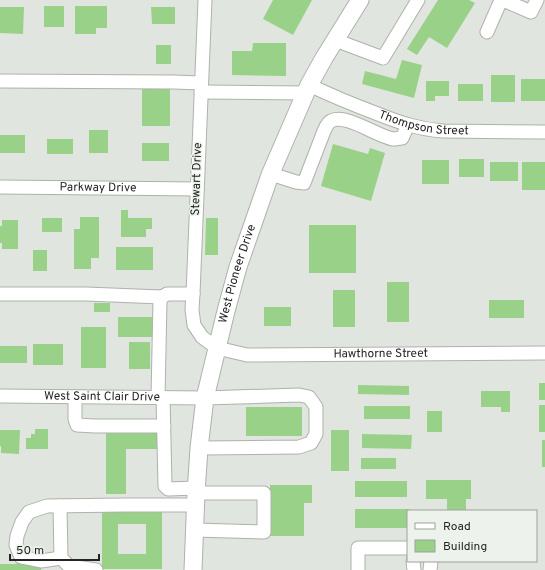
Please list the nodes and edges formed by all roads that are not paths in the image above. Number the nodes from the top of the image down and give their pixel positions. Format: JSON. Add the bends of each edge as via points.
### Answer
{"nodes":[{"id":1,"x":205,"y":0,"type":"edge"},
{"id":2,"x":360,"y":0,"type":"edge"},
{"id":3,"x":418,"y":0,"type":"edge"},
{"id":4,"x":502,"y":0,"type":"edge"},
{"id":5,"x":537,"y":0,"type":"edge"},
{"id":6,"x":487,"y":32,"type":"dead end"},
{"id":7,"x":335,"y":40,"type":"junction"},
{"id":8,"x":0,"y":81,"type":"edge"},
{"id":9,"x":201,"y":87,"type":"junction"},
{"id":10,"x":307,"y":89,"type":"junction"},
{"id":11,"x":408,"y":125,"type":"junction"},
{"id":12,"x":545,"y":132,"type":"edge"},
{"id":13,"x":271,"y":174,"type":"junction"},
{"id":14,"x":0,"y":187,"type":"edge"},
{"id":15,"x":197,"y":189,"type":"junction"},
{"id":16,"x":0,"y":294,"type":"edge"},
{"id":17,"x":193,"y":294,"type":"junction"},
{"id":18,"x":162,"y":297,"type":"junction"},
{"id":19,"x":217,"y":348,"type":"junction"},
{"id":20,"x":545,"y":353,"type":"edge"},
{"id":21,"x":0,"y":396,"type":"edge"},
{"id":22,"x":75,"y":396,"type":"junction"},
{"id":23,"x":161,"y":397,"type":"junction"},
{"id":24,"x":205,"y":398,"type":"junction"},
{"id":25,"x":164,"y":426,"type":"junction"},
{"id":26,"x":199,"y":448,"type":"junction"},
{"id":27,"x":196,"y":496,"type":"junction"},
{"id":28,"x":60,"y":506,"type":"junction"},
{"id":29,"x":194,"y":530,"type":"junction"},
{"id":30,"x":407,"y":548,"type":"edge"},
{"id":31,"x":61,"y":558,"type":"junction"},
{"id":32,"x":96,"y":570,"type":"edge"},
{"id":33,"x":193,"y":570,"type":"edge"},
{"id":34,"x":358,"y":570,"type":"edge"}],
"edges":[{"from":1,"to":9,"type":"street","name":"Stewart Drive"},
{"from":2,"to":7,"type":"main road","name":"West Pioneer Drive"},
{"from":3,"to":7,"type":"street","via":[[383,58]]},
{"from":4,"to":5,"type":"street","via":[[531,12]]},
{"from":4,"to":6,"type":"street"},
{"from":7,"to":10,"type":"main road","name":"West Pioneer Drive"},
{"from":8,"to":9,"type":"street","via":[[173,82]]},
{"from":9,"to":10,"type":"street"},
{"from":9,"to":15,"type":"street","name":"Stewart Drive"},
{"from":10,"to":11,"type":"street","name":"Thompson Street"},
{"from":10,"to":13,"type":"main road","name":"West Pioneer Drive"},
{"from":11,"to":12,"type":"street","name":"Thompson Street","via":[[443,131]]},
{"from":11,"to":13,"type":"street","via":[[402,138],[394,139],[352,122],[332,120],[327,124],[304,182]]},
{"from":13,"to":19,"type":"main road","name":"West Pioneer Drive","via":[[238,266]]},
{"from":14,"to":15,"type":"street","name":"Parkway Drive"},
{"from":15,"to":17,"type":"street","name":"Stewart Drive"},
{"from":16,"to":18,"type":"street"},
{"from":17,"to":18,"type":"street","via":[[167,294]]},
{"from":17,"to":19,"type":"street","name":"Stewart Drive","via":[[194,325],[202,337]]},
{"from":18,"to":23,"type":"street"},
{"from":19,"to":20,"type":"street","name":"Hawthorne Street","via":[[247,354]]},
{"from":19,"to":24,"type":"main road","name":"West Pioneer Drive"},
{"from":21,"to":22,"type":"street","name":"West Saint Clair Drive"},
{"from":22,"to":23,"type":"street","name":"West Saint Clair Drive"},
{"from":22,"to":25,"type":"street","via":[[77,425]]},
{"from":23,"to":24,"type":"street","name":"West Saint Clair Drive"},
{"from":23,"to":25,"type":"street"},
{"from":24,"to":26,"type":"main road","name":"West Pioneer Drive"},
{"from":24,"to":26,"type":"street","name":"West Saint Clair Drive","via":[[298,395],[309,398],[316,407],[316,434],[311,443],[299,447]]},
{"from":25,"to":27,"type":"street","via":[[165,486]]},
{"from":26,"to":27,"type":"main road","name":"West Pioneer Drive"},
{"from":27,"to":28,"type":"street","via":[[126,505]]},
{"from":27,"to":29,"type":"main road","name":"West Pioneer Drive"},
{"from":27,"to":29,"type":"street","via":[[264,493],[264,532]]},
{"from":28,"to":31,"type":"street"},
{"from":28,"to":31,"type":"street","via":[[48,506],[29,512],[22,522],[16,545],[21,557],[41,561]]},
{"from":29,"to":33,"type":"main road","name":"West Pioneer Drive"},
{"from":30,"to":34,"type":"street","via":[[358,548]]},
{"from":31,"to":32,"type":"street","via":[[70,566]]}]}
